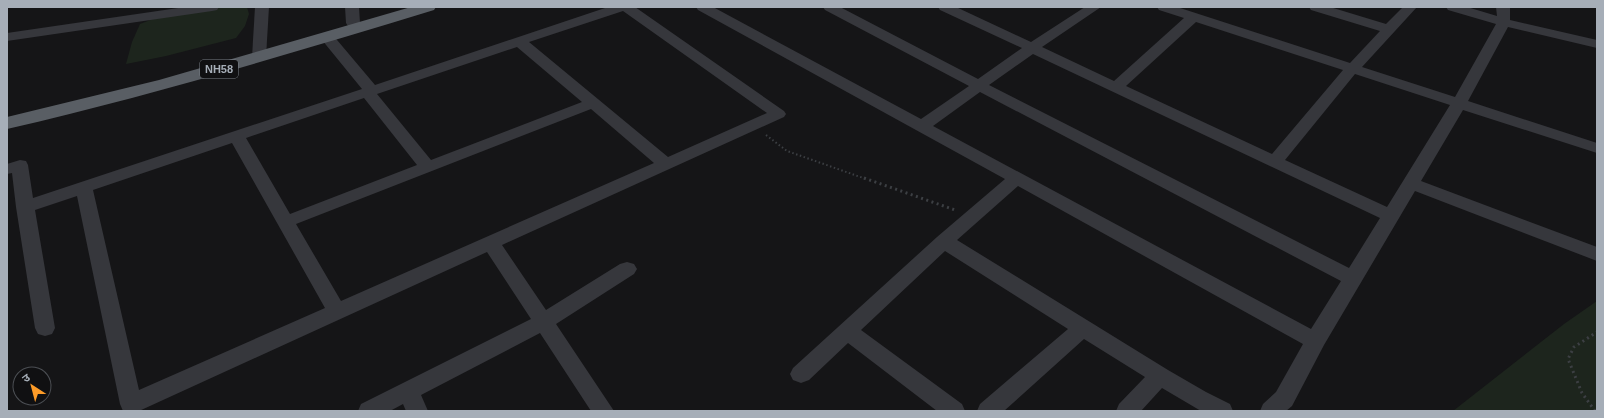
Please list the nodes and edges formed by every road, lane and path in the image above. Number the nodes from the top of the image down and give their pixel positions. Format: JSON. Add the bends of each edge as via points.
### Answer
{"nodes":[{"id":1,"x":212,"y":7,"type":"edge"},
{"id":2,"x":262,"y":7,"type":"edge"},
{"id":3,"x":407,"y":7,"type":"edge"},
{"id":4,"x":428,"y":7,"type":"edge"},
{"id":5,"x":621,"y":7,"type":"edge"},
{"id":6,"x":626,"y":7,"type":"edge"},
{"id":7,"x":830,"y":7,"type":"edge"},
{"id":8,"x":945,"y":7,"type":"edge"},
{"id":9,"x":1094,"y":7,"type":"edge"},
{"id":10,"x":1164,"y":7,"type":"edge"},
{"id":11,"x":1316,"y":7,"type":"edge"},
{"id":12,"x":1410,"y":7,"type":"edge"},
{"id":13,"x":1453,"y":7,"type":"edge"},
{"id":14,"x":712,"y":8,"type":"edge"},
{"id":15,"x":967,"y":10,"type":"edge"},
{"id":16,"x":1504,"y":14,"type":"edge"},
{"id":17,"x":352,"y":15,"type":"edge"},
{"id":18,"x":1193,"y":17,"type":"junction"},
{"id":19,"x":1388,"y":29,"type":"junction"},
{"id":20,"x":328,"y":37,"type":"junction"},
{"id":21,"x":7,"y":38,"type":"edge"},
{"id":22,"x":519,"y":41,"type":"junction"},
{"id":23,"x":1597,"y":44,"type":"edge"},
{"id":24,"x":1034,"y":47,"type":"junction"},
{"id":25,"x":259,"y":54,"type":"junction"},
{"id":26,"x":1352,"y":69,"type":"junction"},
{"id":27,"x":980,"y":86,"type":"junction"},
{"id":28,"x":1116,"y":87,"type":"junction"},
{"id":29,"x":369,"y":92,"type":"junction"},
{"id":30,"x":593,"y":103,"type":"junction"},
{"id":31,"x":1459,"y":104,"type":"junction"},
{"id":32,"x":7,"y":116,"type":"edge"},
{"id":33,"x":7,"y":123,"type":"edge"},
{"id":34,"x":753,"y":125,"type":"junction"},
{"id":35,"x":922,"y":126,"type":"junction"},
{"id":36,"x":236,"y":136,"type":"junction"},
{"id":37,"x":1597,"y":148,"type":"edge"},
{"id":38,"x":1275,"y":161,"type":"junction"},
{"id":39,"x":666,"y":164,"type":"junction"},
{"id":40,"x":428,"y":167,"type":"junction"},
{"id":41,"x":7,"y":169,"type":"edge"},
{"id":42,"x":1017,"y":178,"type":"junction"},
{"id":43,"x":1411,"y":183,"type":"junction"},
{"id":44,"x":84,"y":188,"type":"junction"},
{"id":45,"x":25,"y":208,"type":"junction"},
{"id":46,"x":973,"y":216,"type":"junction"},
{"id":47,"x":1391,"y":216,"type":"junction"},
{"id":48,"x":285,"y":222,"type":"junction"},
{"id":49,"x":944,"y":241,"type":"junction"},
{"id":50,"x":491,"y":243,"type":"junction"},
{"id":51,"x":1597,"y":254,"type":"edge"},
{"id":52,"x":627,"y":269,"type":"dead end"},
{"id":53,"x":1352,"y":278,"type":"junction"},
{"id":54,"x":337,"y":312,"type":"junction"},
{"id":55,"x":543,"y":322,"type":"junction"},
{"id":56,"x":44,"y":328,"type":"dead end"},
{"id":57,"x":1083,"y":328,"type":"junction"},
{"id":58,"x":847,"y":331,"type":"junction"},
{"id":59,"x":1597,"y":332,"type":"edge"},
{"id":60,"x":1315,"y":341,"type":"junction"},
{"id":61,"x":801,"y":374,"type":"dead end"},
{"id":62,"x":1160,"y":376,"type":"junction"},
{"id":63,"x":408,"y":391,"type":"junction"},
{"id":64,"x":369,"y":411,"type":"edge"},
{"id":65,"x":417,"y":411,"type":"edge"},
{"id":66,"x":603,"y":411,"type":"edge"},
{"id":67,"x":954,"y":411,"type":"edge"},
{"id":68,"x":988,"y":411,"type":"edge"},
{"id":69,"x":1127,"y":411,"type":"edge"},
{"id":70,"x":1222,"y":411,"type":"edge"},
{"id":71,"x":1271,"y":411,"type":"edge"},
{"id":72,"x":1595,"y":411,"type":"edge"}],
"edges":[{"from":1,"to":21,"type":"street"},
{"from":2,"to":25,"type":"street"},
{"from":3,"to":17,"type":"highway","number":"NH58"},
{"from":4,"to":20,"type":"highway","number":"NH58"},
{"from":5,"to":22,"type":"street"},
{"from":6,"to":34,"type":"street","via":[[778,114]]},
{"from":7,"to":27,"type":"street"},
{"from":8,"to":15,"type":"street"},
{"from":9,"to":24,"type":"street"},
{"from":10,"to":18,"type":"street"},
{"from":11,"to":19,"type":"street"},
{"from":12,"to":19,"type":"street"},
{"from":13,"to":16,"type":"street"},
{"from":14,"to":35,"type":"street"},
{"from":15,"to":24,"type":"street"},
{"from":16,"to":23,"type":"street"},
{"from":16,"to":31,"type":"street"},
{"from":17,"to":25,"type":"highway","number":"NH58"},
{"from":18,"to":26,"type":"street"},
{"from":18,"to":28,"type":"street"},
{"from":19,"to":26,"type":"street"},
{"from":20,"to":25,"type":"highway","number":"NH58"},
{"from":20,"to":29,"type":"street"},
{"from":22,"to":29,"type":"street"},
{"from":22,"to":30,"type":"street"},
{"from":24,"to":27,"type":"street"},
{"from":24,"to":28,"type":"street"},
{"from":25,"to":32,"type":"highway","number":"NH58"},
{"from":25,"to":33,"type":"highway","number":"NH58","via":[[68,110]]},
{"from":26,"to":31,"type":"street"},
{"from":26,"to":38,"type":"street"},
{"from":27,"to":35,"type":"street"},
{"from":27,"to":53,"type":"street"},
{"from":28,"to":38,"type":"street"},
{"from":29,"to":36,"type":"street"},
{"from":29,"to":40,"type":"street"},
{"from":30,"to":39,"type":"street"},
{"from":30,"to":40,"type":"street"},
{"from":31,"to":37,"type":"street"},
{"from":31,"to":43,"type":"street"},
{"from":34,"to":39,"type":"street"},
{"from":34,"to":46,"type":"path","via":[[787,151]]},
{"from":35,"to":42,"type":"street"},
{"from":36,"to":44,"type":"street"},
{"from":36,"to":48,"type":"street"},
{"from":38,"to":47,"type":"street"},
{"from":39,"to":50,"type":"street"},
{"from":40,"to":48,"type":"street"},
{"from":41,"to":45,"type":"street","via":[[20,165]]},
{"from":42,"to":46,"type":"street"},
{"from":42,"to":60,"type":"street"},
{"from":43,"to":47,"type":"street"},
{"from":43,"to":51,"type":"street"},
{"from":44,"to":45,"type":"street"},
{"from":44,"to":54,"type":"street","via":[[131,404]]},
{"from":45,"to":56,"type":"street"},
{"from":46,"to":49,"type":"street"},
{"from":47,"to":53,"type":"street"},
{"from":48,"to":54,"type":"street"},
{"from":49,"to":57,"type":"street"},
{"from":49,"to":58,"type":"street"},
{"from":50,"to":54,"type":"street"},
{"from":50,"to":55,"type":"street"},
{"from":52,"to":55,"type":"street"},
{"from":53,"to":60,"type":"street"},
{"from":55,"to":63,"type":"street"},
{"from":55,"to":66,"type":"street"},
{"from":57,"to":62,"type":"street"},
{"from":57,"to":68,"type":"street"},
{"from":58,"to":61,"type":"street"},
{"from":58,"to":67,"type":"street"},
{"from":59,"to":72,"type":"path","via":[[1574,346],[1568,359],[1573,375]]},
{"from":60,"to":71,"type":"street","via":[[1284,399]]},
{"from":62,"to":69,"type":"street"},
{"from":62,"to":70,"type":"street"},
{"from":63,"to":64,"type":"street"},
{"from":63,"to":65,"type":"street"}]}
